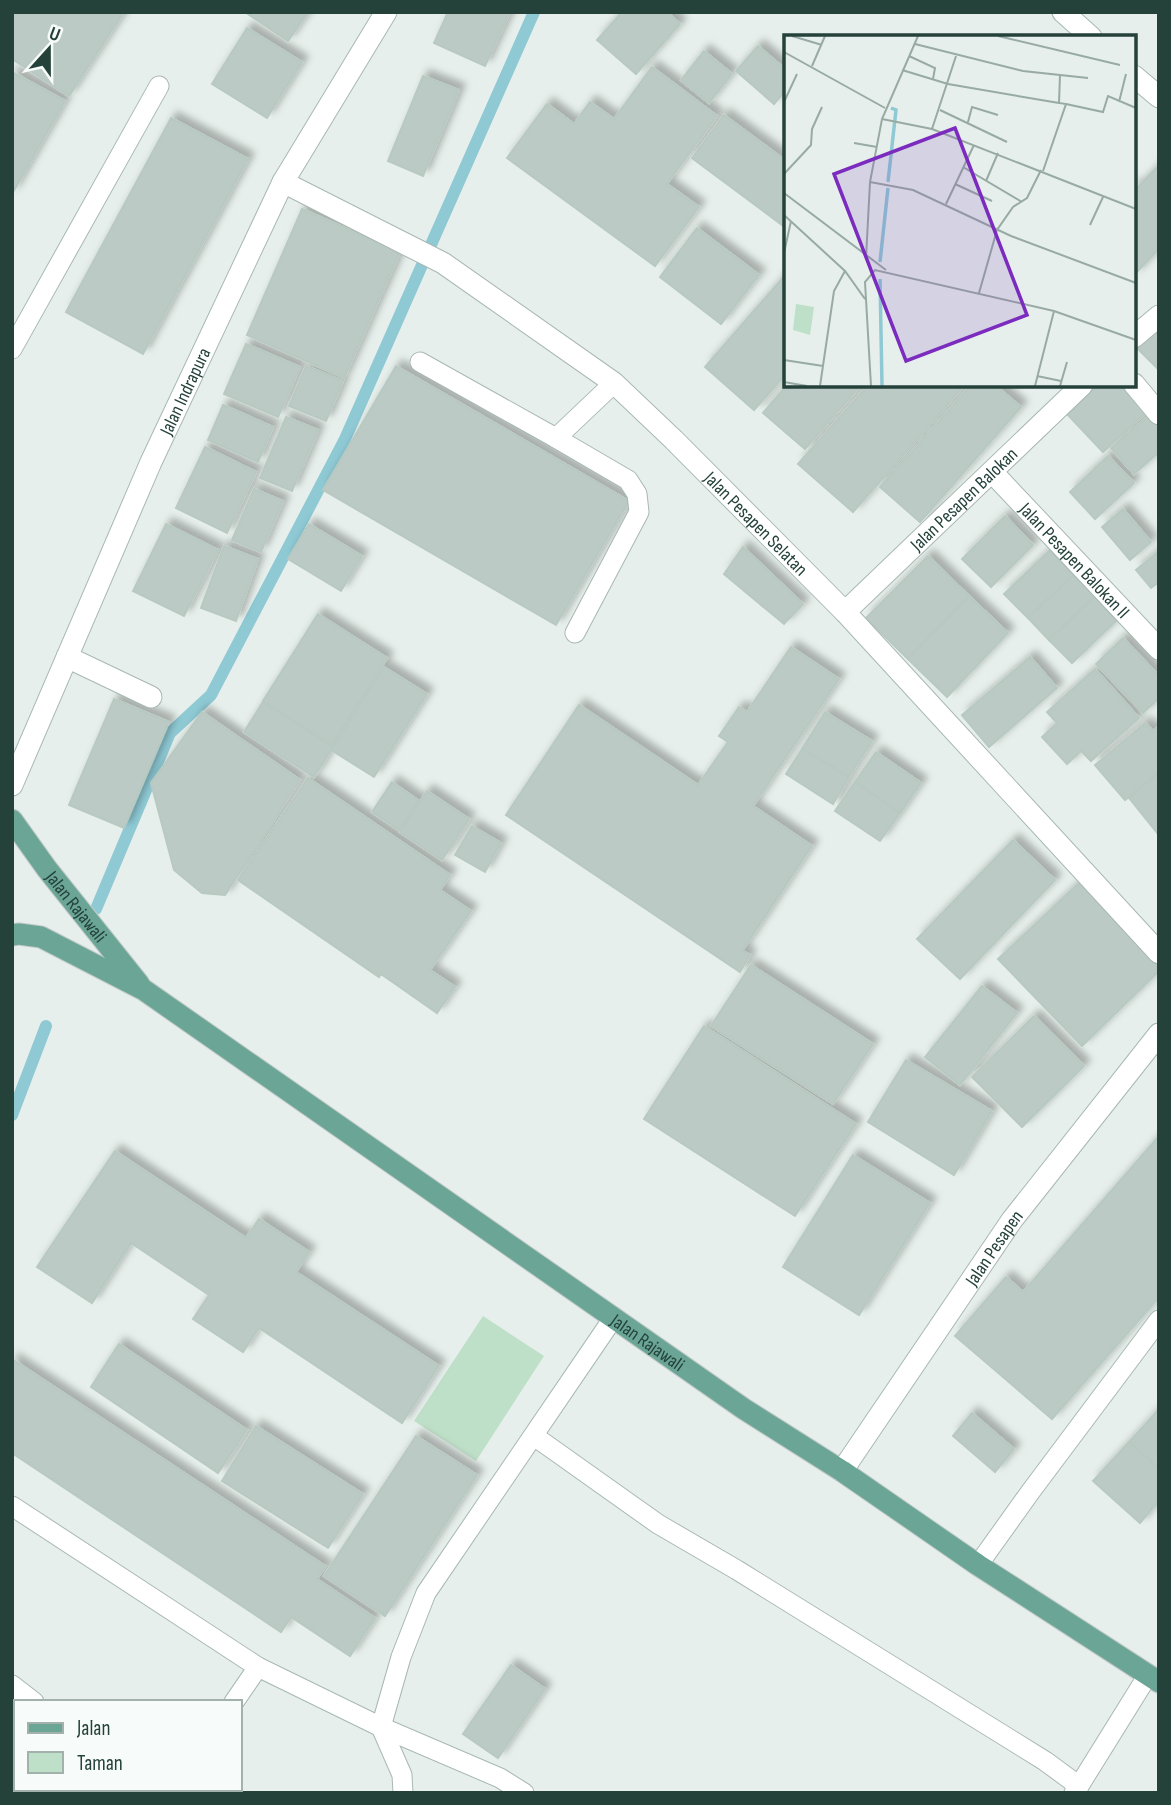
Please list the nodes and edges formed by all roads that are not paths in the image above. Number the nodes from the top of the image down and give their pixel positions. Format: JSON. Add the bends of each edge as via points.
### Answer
{"nodes":[{"id":1,"x":386,"y":12,"type":"edge"},
{"id":2,"x":1063,"y":12,"type":"edge"},
{"id":3,"x":1089,"y":35,"type":"edge"},
{"id":4,"x":1136,"y":78,"type":"edge"},
{"id":5,"x":159,"y":86,"type":"dead end"},
{"id":6,"x":1159,"y":97,"type":"edge"},
{"id":7,"x":283,"y":182,"type":"junction"},
{"id":8,"x":1159,"y":316,"type":"edge"},
{"id":9,"x":1136,"y":335,"type":"edge"},
{"id":10,"x":12,"y":349,"type":"edge"},
{"id":11,"x":420,"y":362,"type":"dead end"},
{"id":12,"x":614,"y":383,"type":"junction"},
{"id":13,"x":1136,"y":386,"type":"edge"},
{"id":14,"x":1080,"y":387,"type":"edge"},
{"id":15,"x":1159,"y":414,"type":"edge"},
{"id":16,"x":556,"y":439,"type":"junction"},
{"id":17,"x":992,"y":472,"type":"junction"},
{"id":18,"x":845,"y":612,"type":"junction"},
{"id":19,"x":575,"y":633,"type":"dead end"},
{"id":20,"x":1159,"y":649,"type":"edge"},
{"id":21,"x":67,"y":657,"type":"junction"},
{"id":22,"x":151,"y":697,"type":"dead end"},
{"id":23,"x":12,"y":785,"type":"edge"},
{"id":24,"x":12,"y":820,"type":"edge"},
{"id":25,"x":12,"y":935,"type":"edge"},
{"id":26,"x":1159,"y":953,"type":"edge"},
{"id":27,"x":144,"y":990,"type":"junction"},
{"id":28,"x":1159,"y":1034,"type":"edge"},
{"id":29,"x":614,"y":1317,"type":"junction"},
{"id":30,"x":1159,"y":1321,"type":"edge"},
{"id":31,"x":534,"y":1436,"type":"junction"},
{"id":32,"x":842,"y":1471,"type":"junction"},
{"id":33,"x":12,"y":1506,"type":"edge"},
{"id":34,"x":978,"y":1565,"type":"junction"},
{"id":35,"x":258,"y":1667,"type":"junction"},
{"id":36,"x":1153,"y":1679,"type":"edge"},
{"id":37,"x":12,"y":1685,"type":"edge"},
{"id":38,"x":31,"y":1700,"type":"edge"},
{"id":39,"x":235,"y":1700,"type":"edge"},
{"id":40,"x":381,"y":1727,"type":"junction"},
{"id":41,"x":1076,"y":1789,"type":"edge"},
{"id":42,"x":403,"y":1793,"type":"edge"},
{"id":43,"x":524,"y":1793,"type":"edge"}],
"edges":[{"from":1,"to":7,"type":"street","name":"Jalan Indrapura"},
{"from":2,"to":3,"type":"street"},
{"from":4,"to":6,"type":"street"},
{"from":5,"to":10,"type":"lane"},
{"from":7,"to":12,"type":"street","name":"Jalan Pesapen Selatan","via":[[443,263]]},
{"from":7,"to":21,"type":"street","name":"Jalan Indrapura","via":[[151,462]]},
{"from":8,"to":9,"type":"street"},
{"from":11,"to":16,"type":"lane"},
{"from":12,"to":16,"type":"lane"},
{"from":12,"to":18,"type":"street","name":"Jalan Pesapen Selatan"},
{"from":13,"to":15,"type":"street"},
{"from":14,"to":17,"type":"street","name":"Jalan Pesapen Balokan"},
{"from":16,"to":19,"type":"lane","via":[[628,480],[639,512]]},
{"from":17,"to":18,"type":"street","name":"Jalan Pesapen Balokan"},
{"from":17,"to":20,"type":"street","name":"Jalan Pesapen Balokan II"},
{"from":18,"to":26,"type":"street","name":"Jalan Pesapen Selatan"},
{"from":21,"to":22,"type":"street"},
{"from":21,"to":23,"type":"street","name":"Jalan Indrapura"},
{"from":24,"to":27,"type":"main road","name":"Jalan Rajawali"},
{"from":25,"to":27,"type":"main road","name":"Jalan Rajawali","via":[[41,937]]},
{"from":27,"to":29,"type":"main road","name":"Jalan Rajawali"},
{"from":28,"to":32,"type":"street","name":"Jalan Pesapen","via":[[1012,1220]]},
{"from":29,"to":31,"type":"lane"},
{"from":29,"to":32,"type":"main road","name":"Jalan Rajawali"},
{"from":30,"to":34,"type":"lane"},
{"from":31,"to":40,"type":"lane","via":[[426,1593]]},
{"from":31,"to":41,"type":"lane","via":[[658,1524],[1045,1761]]},
{"from":32,"to":34,"type":"main road","name":"Jalan Rajawali"},
{"from":33,"to":35,"type":"lane"},
{"from":34,"to":36,"type":"main road","name":"Jalan Rajawali"},
{"from":35,"to":39,"type":"lane"},
{"from":35,"to":40,"type":"lane"},
{"from":36,"to":41,"type":"lane"},
{"from":37,"to":38,"type":"lane"},
{"from":40,"to":42,"type":"lane","via":[[402,1775]]},
{"from":40,"to":43,"type":"lane","via":[[500,1778]]}]}
